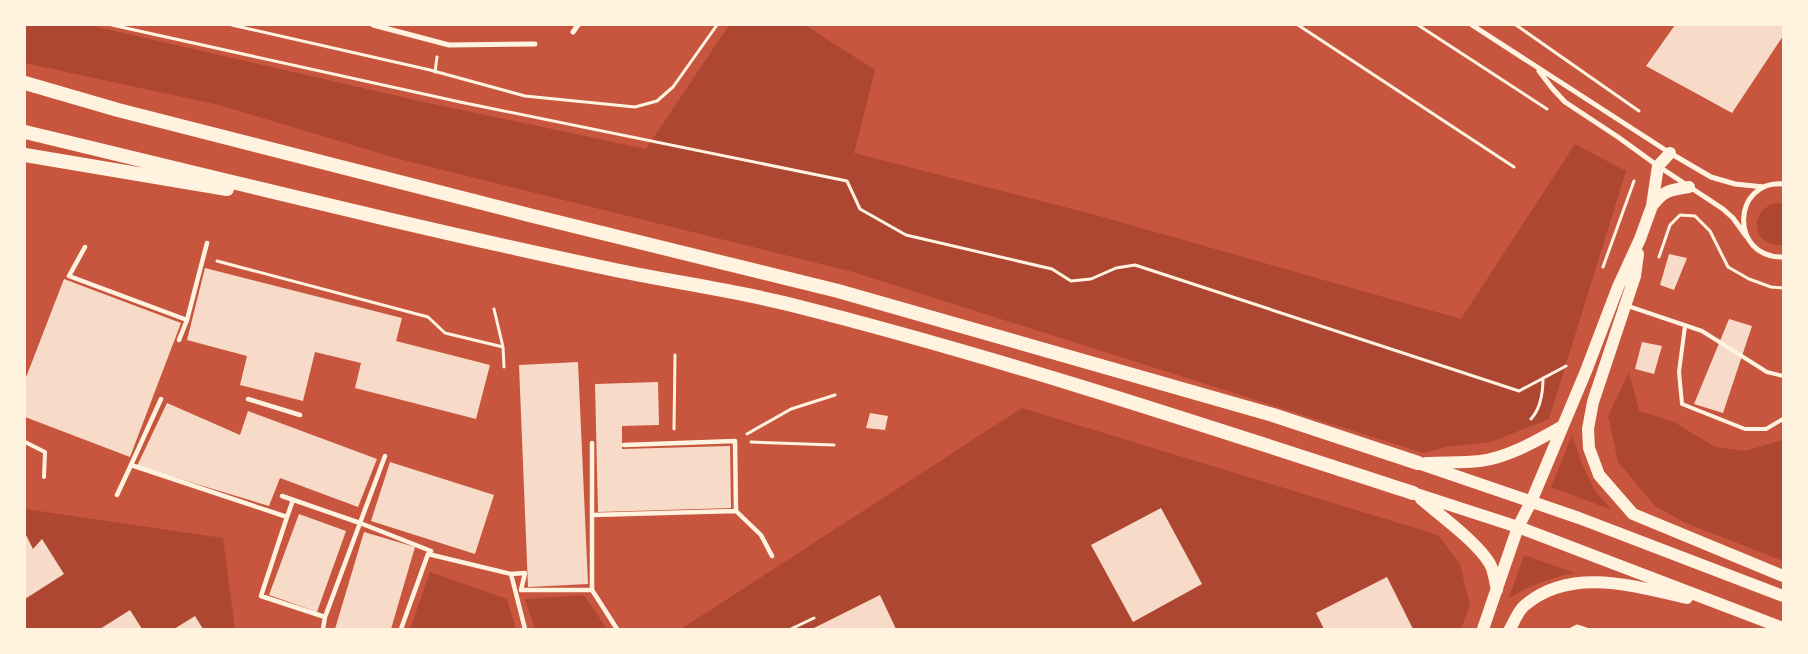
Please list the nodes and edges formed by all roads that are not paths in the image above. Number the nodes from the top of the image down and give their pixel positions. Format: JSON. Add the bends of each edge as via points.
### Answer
{"nodes":[{"id":1,"x":373,"y":25,"type":"edge"},
{"id":2,"x":578,"y":25,"type":"edge"},
{"id":3,"x":1472,"y":25,"type":"edge"},
{"id":4,"x":573,"y":32,"type":"dead end"},
{"id":5,"x":534,"y":44,"type":"dead end"},
{"id":6,"x":1537,"y":68,"type":"junction"},
{"id":7,"x":25,"y":83,"type":"edge"},
{"id":8,"x":25,"y":91,"type":"edge"},
{"id":9,"x":118,"y":110,"type":"junction"},
{"id":10,"x":25,"y":132,"type":"edge"},
{"id":11,"x":1670,"y":153,"type":"junction"},
{"id":12,"x":25,"y":155,"type":"edge"},
{"id":13,"x":1658,"y":166,"type":"junction"},
{"id":14,"x":1783,"y":184,"type":"edge"},
{"id":15,"x":1689,"y":187,"type":"junction"},
{"id":16,"x":1764,"y":187,"type":"junction"},
{"id":17,"x":1652,"y":206,"type":"junction"},
{"id":18,"x":344,"y":208,"type":"junction"},
{"id":19,"x":1746,"y":236,"type":"junction"},
{"id":20,"x":1640,"y":239,"type":"junction"},
{"id":21,"x":207,"y":243,"type":"dead end"},
{"id":22,"x":85,"y":247,"type":"dead end"},
{"id":23,"x":1783,"y":257,"type":"edge"},
{"id":24,"x":1626,"y":306,"type":"junction"},
{"id":25,"x":188,"y":320,"type":"junction"},
{"id":26,"x":1685,"y":326,"type":"junction"},
{"id":27,"x":180,"y":340,"type":"dead end"},
{"id":28,"x":1783,"y":376,"type":"edge"},
{"id":29,"x":161,"y":399,"type":"dead end"},
{"id":30,"x":248,"y":399,"type":"dead end"},
{"id":31,"x":300,"y":414,"type":"dead end"},
{"id":32,"x":1783,"y":419,"type":"edge"},
{"id":33,"x":1561,"y":427,"type":"junction"},
{"id":34,"x":25,"y":442,"type":"edge"},
{"id":35,"x":592,"y":443,"type":"dead end"},
{"id":36,"x":624,"y":445,"type":"dead end"},
{"id":37,"x":385,"y":456,"type":"dead end"},
{"id":38,"x":1418,"y":463,"type":"junction"},
{"id":39,"x":131,"y":465,"type":"junction"},
{"id":40,"x":44,"y":477,"type":"dead end"},
{"id":41,"x":1413,"y":493,"type":"junction"},
{"id":42,"x":117,"y":495,"type":"dead end"},
{"id":43,"x":282,"y":496,"type":"dead end"},
{"id":44,"x":293,"y":500,"type":"junction"},
{"id":45,"x":1531,"y":502,"type":"junction"},
{"id":46,"x":736,"y":511,"type":"junction"},
{"id":47,"x":592,"y":515,"type":"junction"},
{"id":48,"x":286,"y":517,"type":"junction"},
{"id":49,"x":360,"y":523,"type":"junction"},
{"id":50,"x":1518,"y":528,"type":"junction"},
{"id":51,"x":428,"y":554,"type":"junction"},
{"id":52,"x":772,"y":556,"type":"dead end"},
{"id":53,"x":511,"y":574,"type":"junction"},
{"id":54,"x":1783,"y":576,"type":"edge"},
{"id":55,"x":592,"y":590,"type":"junction"},
{"id":56,"x":1497,"y":590,"type":"junction"},
{"id":57,"x":1783,"y":596,"type":"edge"},
{"id":58,"x":1735,"y":609,"type":"junction"},
{"id":59,"x":325,"y":617,"type":"junction"},
{"id":60,"x":1783,"y":628,"type":"edge"},
{"id":61,"x":323,"y":629,"type":"edge"},
{"id":62,"x":402,"y":629,"type":"edge"},
{"id":63,"x":525,"y":629,"type":"edge"},
{"id":64,"x":617,"y":629,"type":"edge"},
{"id":65,"x":1483,"y":629,"type":"edge"},
{"id":66,"x":1510,"y":629,"type":"edge"}],
"edges":[{"from":1,"to":5,"type":"street","via":[[449,44]]},
{"from":2,"to":4,"type":"street"},
{"from":3,"to":6,"type":"street"},
{"from":6,"to":11,"type":"street"},
{"from":6,"to":13,"type":"street","via":[[1565,102]]},
{"from":7,"to":9,"type":"highway"},
{"from":8,"to":9,"type":"highway"},
{"from":9,"to":38,"type":"highway","via":[[838,291],[1273,415]]},
{"from":10,"to":18,"type":"highway"},
{"from":11,"to":13,"type":"main road"},
{"from":11,"to":16,"type":"street","via":[[1711,177]]},
{"from":12,"to":18,"type":"highway"},
{"from":13,"to":15,"type":"street"},
{"from":13,"to":17,"type":"main road"},
{"from":14,"to":16,"type":"street"},
{"from":15,"to":17,"type":"main road","via":[[1661,194]]},
{"from":15,"to":19,"type":"street","via":[[1729,213]]},
{"from":16,"to":19,"type":"street","via":[[1747,202],[1743,225]]},
{"from":17,"to":20,"type":"main road"},
{"from":18,"to":41,"type":"highway","via":[[603,268],[807,308],[1073,384]]},
{"from":19,"to":23,"type":"street","via":[[1763,254]]},
{"from":20,"to":24,"type":"main road","via":[[1635,276]]},
{"from":20,"to":33,"type":"main road"},
{"from":21,"to":25,"type":"street"},
{"from":22,"to":25,"type":"street","via":[[70,276]]},
{"from":24,"to":26,"type":"lane"},
{"from":24,"to":54,"type":"main road","via":[[1593,402],[1588,429],[1589,448],[1599,475],[1633,514]]},
{"from":25,"to":27,"type":"street"},
{"from":26,"to":28,"type":"lane","via":[[1702,331],[1767,372]]},
{"from":26,"to":32,"type":"lane","via":[[1680,372],[1682,404],[1744,429],[1766,428]]},
{"from":29,"to":39,"type":"street"},
{"from":30,"to":31,"type":"street"},
{"from":33,"to":38,"type":"main road","via":[[1505,455],[1480,461]]},
{"from":33,"to":45,"type":"main road"},
{"from":34,"to":40,"type":"lane","via":[[45,452]]},
{"from":35,"to":47,"type":"street"},
{"from":36,"to":46,"type":"street","via":[[736,441]]},
{"from":37,"to":49,"type":"street"},
{"from":38,"to":45,"type":"main road"},
{"from":39,"to":42,"type":"street"},
{"from":39,"to":48,"type":"street"},
{"from":41,"to":50,"type":"main road"},
{"from":41,"to":56,"type":"main road","via":[[1481,552],[1491,564]]},
{"from":43,"to":44,"type":"street"},
{"from":44,"to":48,"type":"street"},
{"from":44,"to":49,"type":"street"},
{"from":45,"to":50,"type":"main road"},
{"from":45,"to":57,"type":"main road"},
{"from":46,"to":47,"type":"street"},
{"from":46,"to":52,"type":"street","via":[[761,535]]},
{"from":47,"to":55,"type":"street"},
{"from":48,"to":59,"type":"street","via":[[260,596]]},
{"from":49,"to":51,"type":"street","via":[[431,551]]},
{"from":49,"to":59,"type":"street"},
{"from":50,"to":56,"type":"main road"},
{"from":50,"to":58,"type":"main road"},
{"from":51,"to":53,"type":"street"},
{"from":51,"to":62,"type":"street"},
{"from":53,"to":55,"type":"street","via":[[525,573],[521,590]]},
{"from":53,"to":63,"type":"street"},
{"from":55,"to":64,"type":"street"},
{"from":56,"to":65,"type":"main road"},
{"from":58,"to":60,"type":"main road"},
{"from":58,"to":66,"type":"main road","via":[[1598,581],[1549,589],[1523,607]]},
{"from":59,"to":61,"type":"street"}]}
